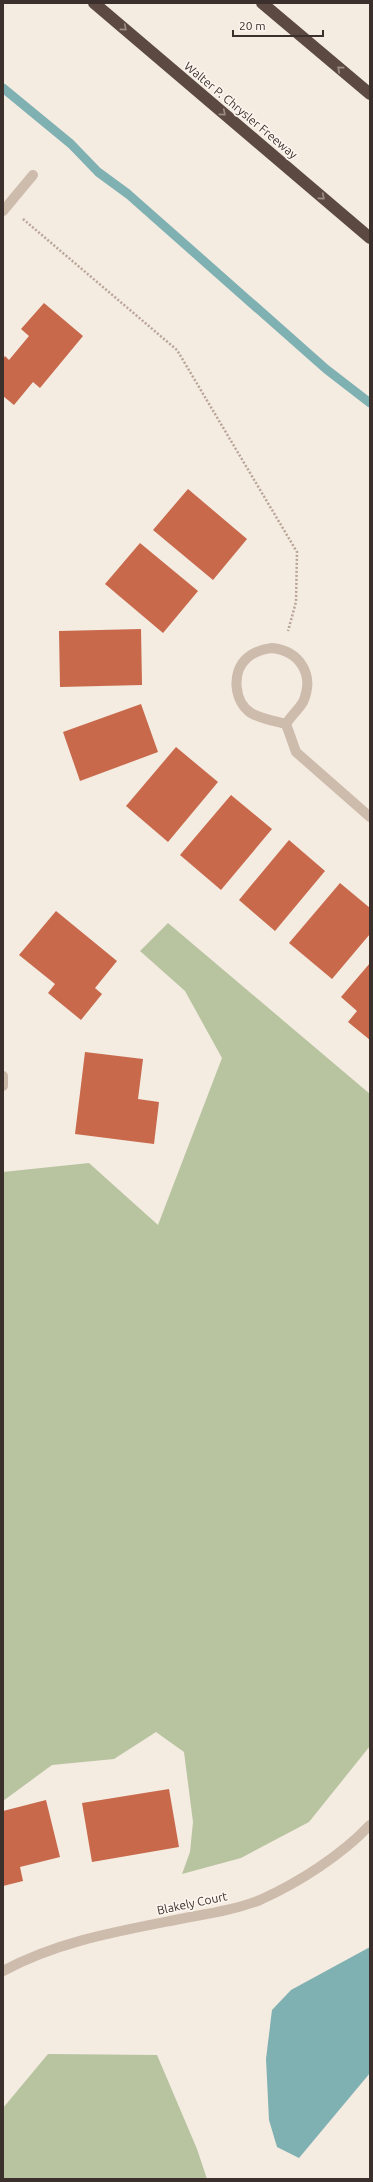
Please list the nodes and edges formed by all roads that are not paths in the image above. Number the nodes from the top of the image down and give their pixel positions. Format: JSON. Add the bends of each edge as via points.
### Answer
{"nodes":[{"id":1,"x":94,"y":3,"type":"edge"},
{"id":2,"x":262,"y":3,"type":"edge"},
{"id":3,"x":370,"y":94,"type":"edge"},
{"id":4,"x":33,"y":175,"type":"dead end"},
{"id":5,"x":5,"y":208,"type":"edge"},
{"id":6,"x":370,"y":238,"type":"edge"},
{"id":7,"x":286,"y":724,"type":"junction"},
{"id":8,"x":370,"y":817,"type":"edge"},
{"id":9,"x":3,"y":1076,"type":"edge"},
{"id":10,"x":3,"y":1086,"type":"edge"},
{"id":11,"x":370,"y":1824,"type":"edge"},
{"id":12,"x":3,"y":1971,"type":"edge"}],
"edges":[{"from":1,"to":6,"type":"highway","name":"Walter P. Chrysler Freeway","one_way":true},
{"from":3,"to":2,"type":"highway","one_way":true},
{"from":4,"to":5,"type":"street"},
{"from":7,"to":7,"type":"street","via":[[264,719],[250,712],[239,698],[236,683],[239,669],[246,658],[261,650],[282,649],[299,660],[308,677],[307,692],[302,704]]},
{"from":7,"to":8,"type":"street","via":[[296,752]]},
{"from":9,"to":10,"type":"street"},
{"from":11,"to":12,"type":"street","name":"Blakely Court","via":[[316,1869],[260,1900],[221,1911],[92,1936],[58,1946]]}]}
